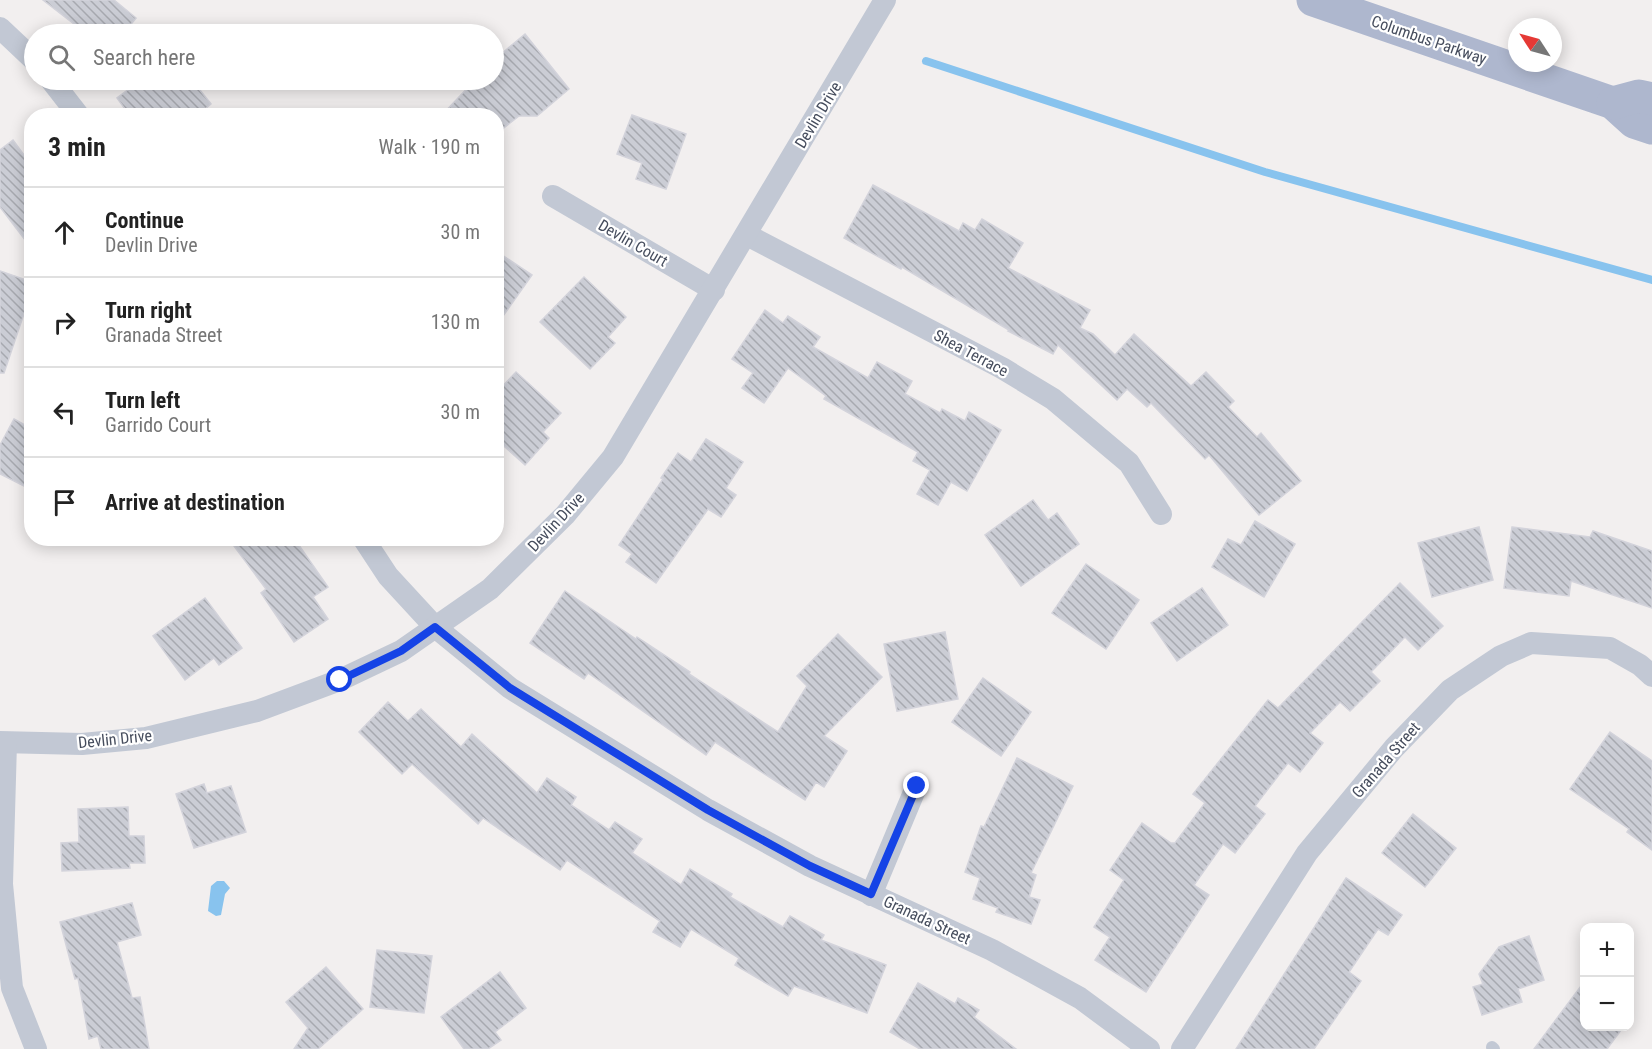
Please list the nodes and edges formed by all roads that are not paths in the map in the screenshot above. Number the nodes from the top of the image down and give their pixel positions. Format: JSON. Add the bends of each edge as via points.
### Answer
{"nodes":[{"id":1,"x":885,"y":0,"type":"edge"},
{"id":2,"x":1313,"y":0,"type":"edge"},
{"id":3,"x":0,"y":28,"type":"edge"},
{"id":4,"x":24,"y":51,"type":"edge"},
{"id":5,"x":59,"y":90,"type":"edge"},
{"id":6,"x":1652,"y":99,"type":"edge"},
{"id":7,"x":1613,"y":103,"type":"junction"},
{"id":8,"x":73,"y":108,"type":"edge"},
{"id":9,"x":1652,"y":128,"type":"edge"},
{"id":10,"x":553,"y":196,"type":"dead end"},
{"id":11,"x":747,"y":235,"type":"junction"},
{"id":12,"x":714,"y":290,"type":"junction"},
{"id":13,"x":1161,"y":514,"type":"dead end"},
{"id":14,"x":368,"y":546,"type":"edge"},
{"id":15,"x":435,"y":627,"type":"junction"},
{"id":16,"x":1652,"y":676,"type":"edge"},
{"id":17,"x":3,"y":742,"type":"edge"},
{"id":18,"x":917,"y":786,"type":"dead end"},
{"id":19,"x":871,"y":894,"type":"junction"},
{"id":20,"x":36,"y":1049,"type":"edge"},
{"id":21,"x":1149,"y":1049,"type":"edge"},
{"id":22,"x":1182,"y":1049,"type":"edge"}],
"edges":[{"from":1,"to":11,"type":"street","name":"Devlin Drive"},
{"from":2,"to":7,"type":"main road","name":"Columbus Parkway"},
{"from":3,"to":4,"type":"street"},
{"from":5,"to":8,"type":"street"},
{"from":6,"to":7,"type":"main road","via":[[1639,96]]},
{"from":7,"to":9,"type":"main road","name":"Columbus Parkway","via":[[1634,122]]},
{"from":10,"to":12,"type":"street","name":"Devlin Court"},
{"from":11,"to":12,"type":"street","name":"Devlin Drive"},
{"from":11,"to":13,"type":"street","name":"Shea Terrace","via":[[1002,368],[1053,399],[1129,463]]},
{"from":12,"to":15,"type":"street","name":"Devlin Drive","via":[[606,465],[565,515],[490,589]]},
{"from":14,"to":15,"type":"street","name":"Granada Street","via":[[388,576]]},
{"from":15,"to":17,"type":"street","name":"Devlin Drive","via":[[401,651],[340,680],[257,711],[146,738],[82,744]]},
{"from":15,"to":19,"type":"street","name":"Granada Street","via":[[510,688],[698,804],[810,866]]},
{"from":16,"to":22,"type":"street","name":"Granada Street","via":[[1610,648],[1531,643],[1501,656],[1450,690],[1394,748],[1307,853]]},
{"from":17,"to":20,"type":"street","via":[[3,884],[12,988]]},
{"from":18,"to":19,"type":"street"},
{"from":19,"to":21,"type":"street","name":"Granada Street","via":[[992,950],[1070,993]]}]}
